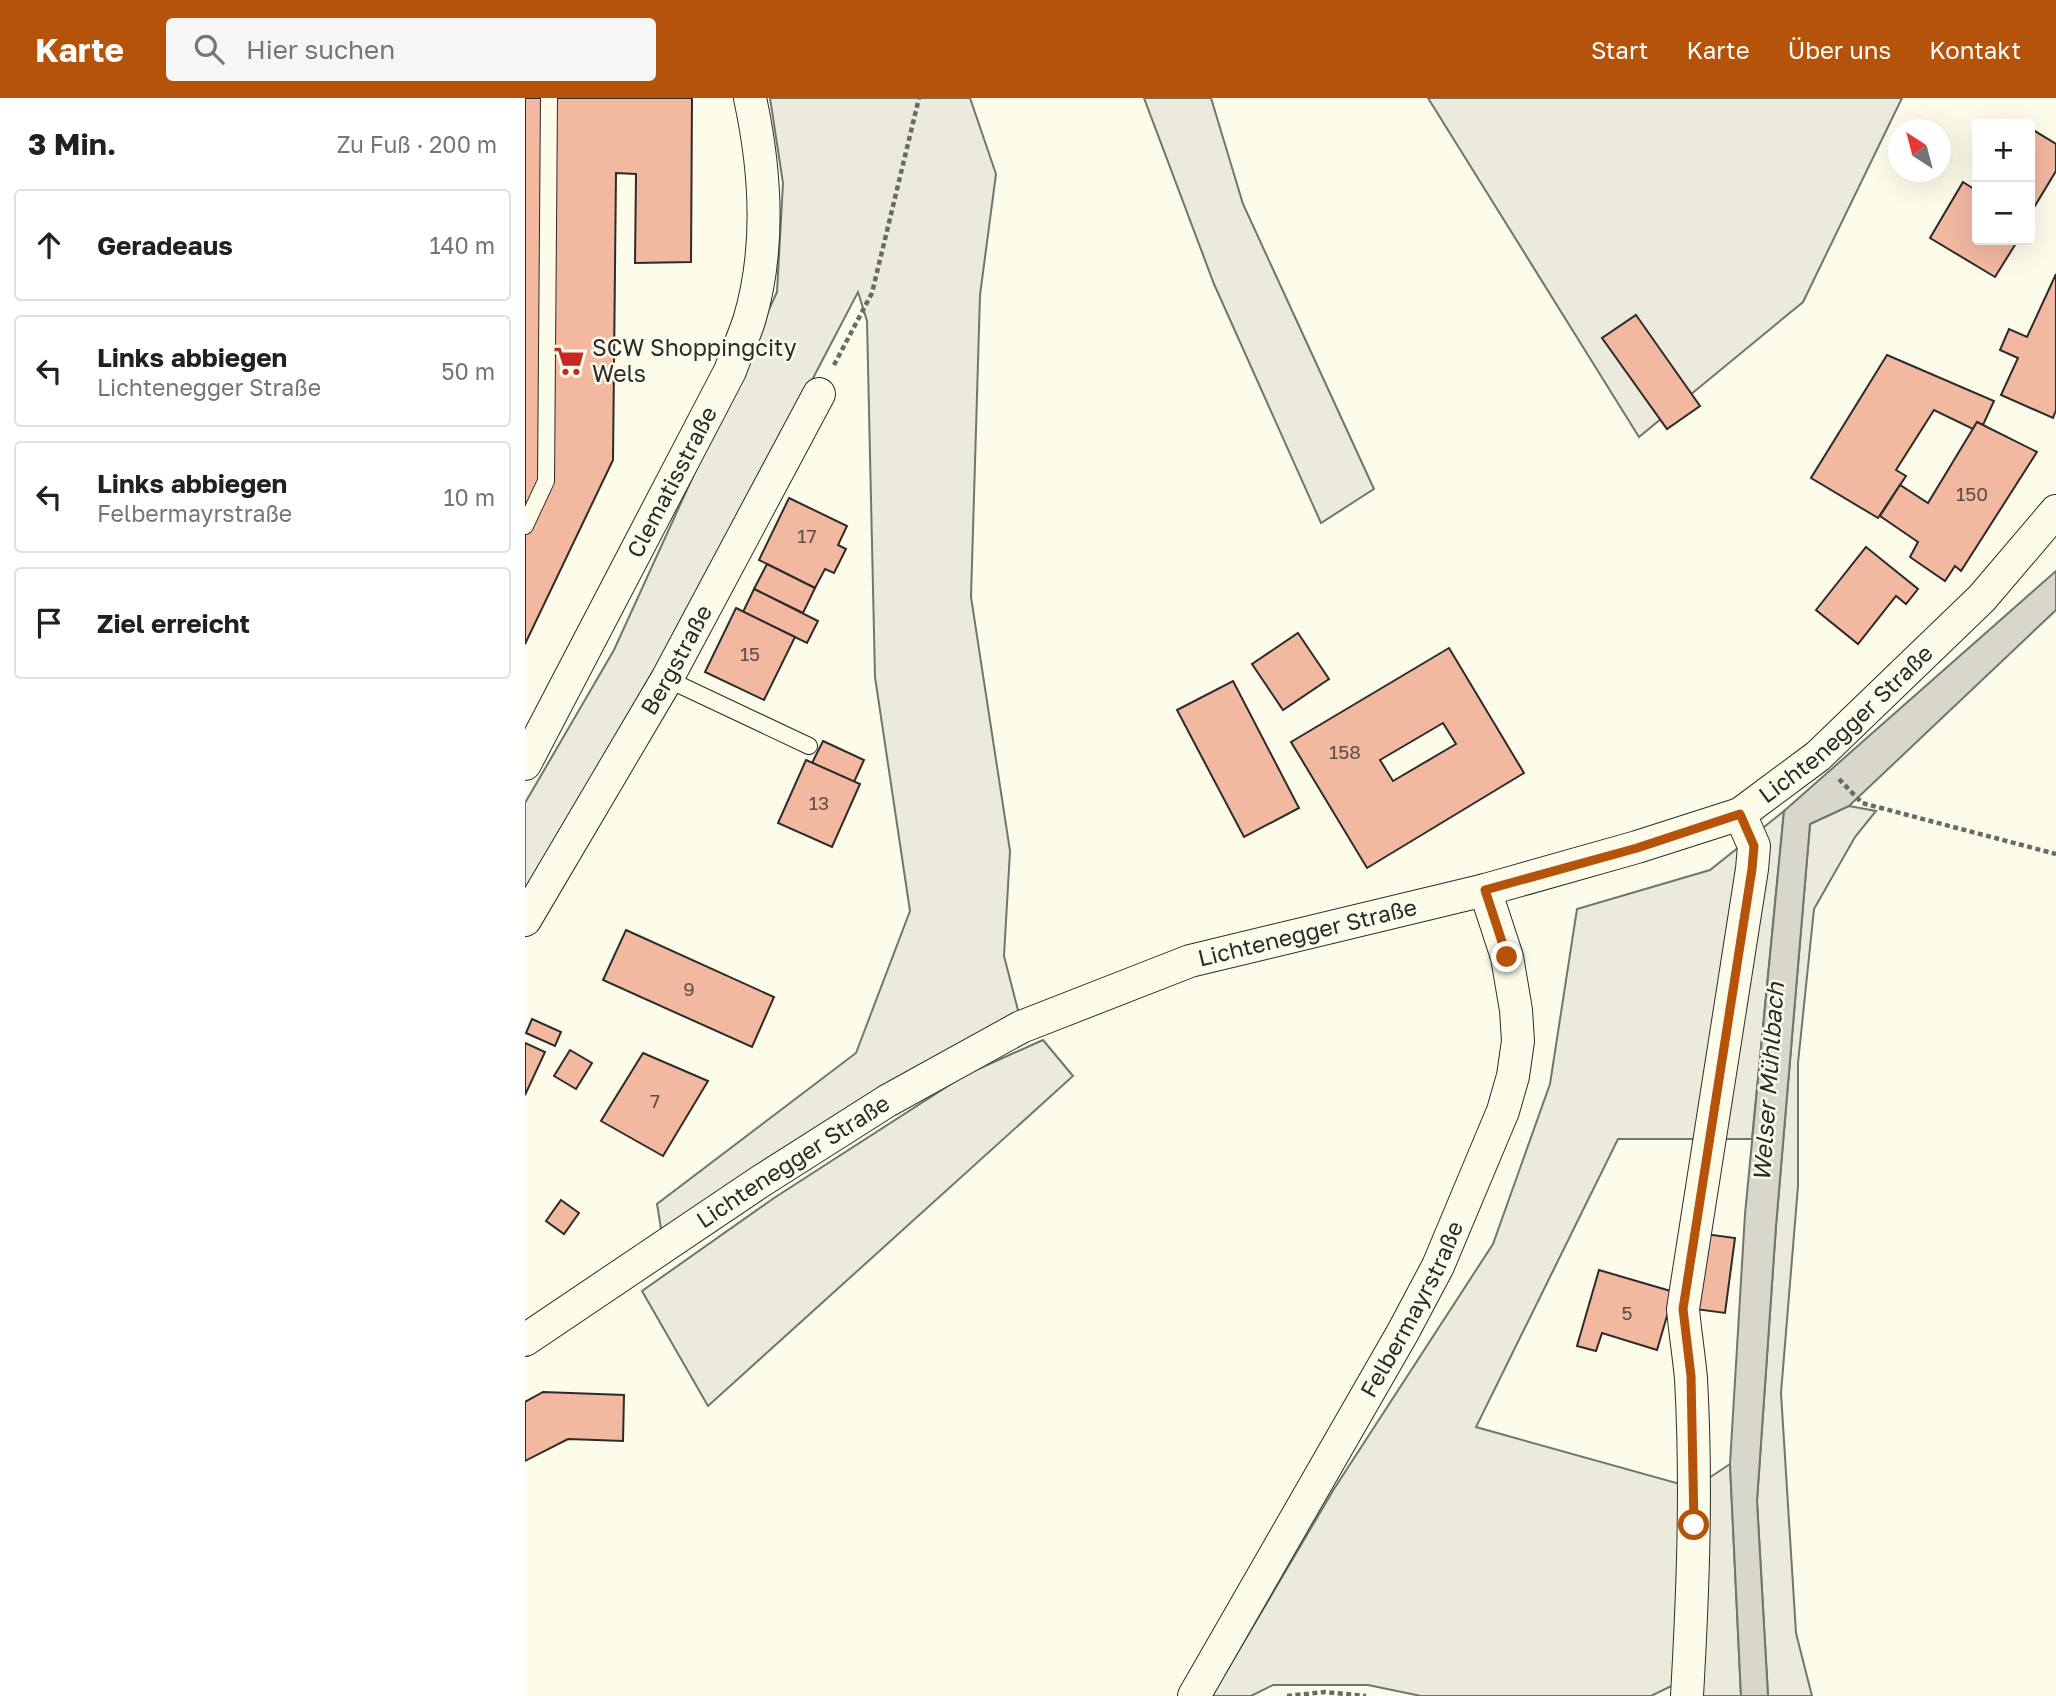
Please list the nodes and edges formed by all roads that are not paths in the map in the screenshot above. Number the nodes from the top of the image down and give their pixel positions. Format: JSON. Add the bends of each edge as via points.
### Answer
{"nodes":[{"id":1,"x":549,"y":98,"type":"edge"},
{"id":2,"x":750,"y":98,"type":"edge"},
{"id":3,"x":819,"y":394,"type":"road end"},
{"id":4,"x":2056,"y":511,"type":"edge"},
{"id":5,"x":525,"y":526,"type":"edge"},
{"id":6,"x":667,"y":679,"type":"junction"},
{"id":7,"x":809,"y":746,"type":"dead end"},
{"id":8,"x":525,"y":764,"type":"edge"},
{"id":9,"x":1740,"y":814,"type":"junction"},
{"id":10,"x":1485,"y":890,"type":"junction"},
{"id":11,"x":525,"y":920,"type":"edge"},
{"id":12,"x":525,"y":1340,"type":"edge"},
{"id":13,"x":1194,"y":1696,"type":"edge"},
{"id":14,"x":1687,"y":1696,"type":"edge"}],
"edges":[{"from":1,"to":5,"type":"lane","via":[[546,481]]},
{"from":2,"to":8,"type":"street","name":"Clematisstraße","via":[[765,206],[760,268],[749,320],[730,372]]},
{"from":3,"to":6,"type":"street","name":"Bergstraße"},
{"from":4,"to":9,"type":"street","name":"Lichtenegger Straße","via":[[1973,607],[1818,756]]},
{"from":6,"to":7,"type":"lane"},
{"from":6,"to":11,"type":"street","name":"Bergstraße"},
{"from":9,"to":10,"type":"street","name":"Lichtenegger Straße"},
{"from":9,"to":14,"type":"street","via":[[1754,846],[1752,869],[1683,1309],[1691,1376],[1694,1475]]},
{"from":10,"to":12,"type":"street","name":"Lichtenegger Straße","via":[[1190,961],[1021,1027],[887,1101]]},
{"from":10,"to":13,"type":"street","name":"Felbermayrstraße","via":[[1507,957],[1516,1010],[1518,1041],[1503,1111],[1438,1266]]}]}
